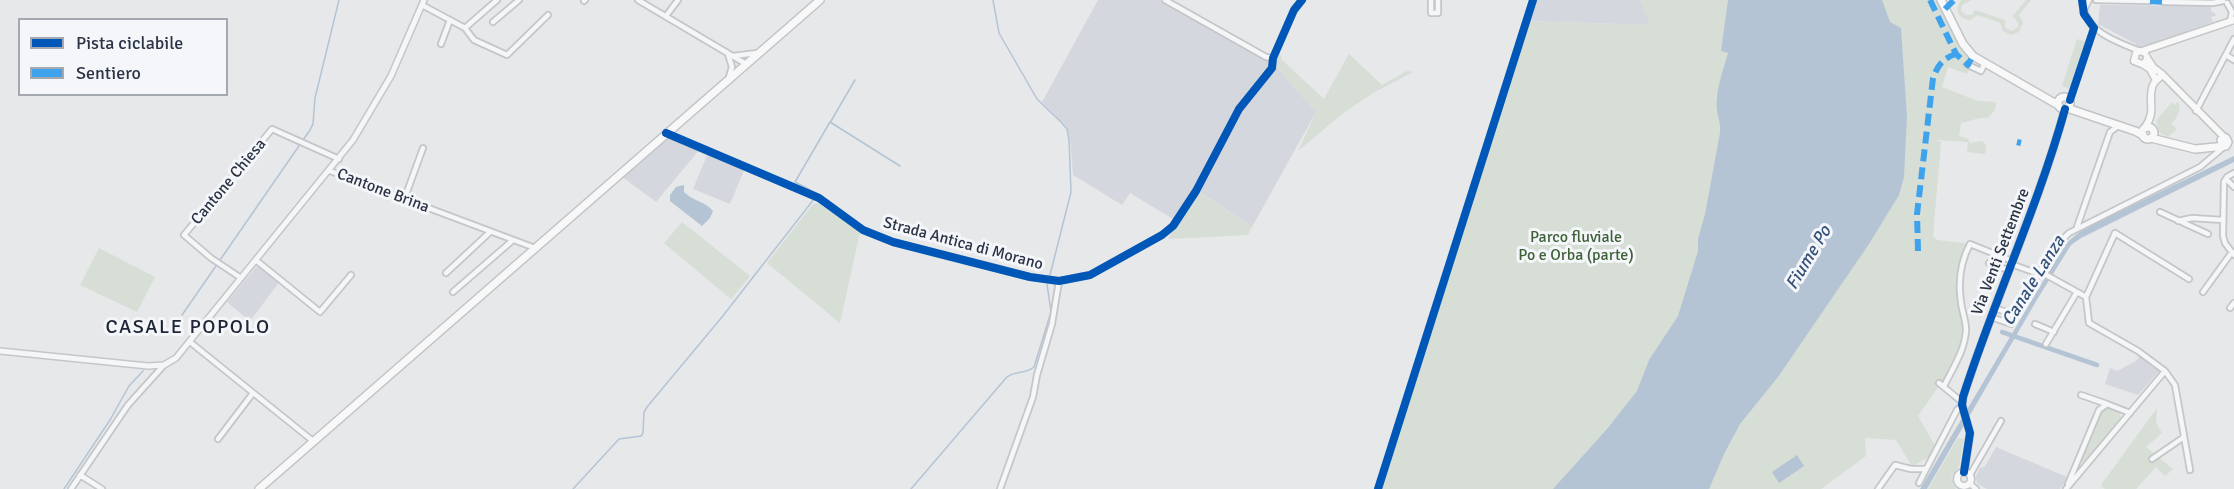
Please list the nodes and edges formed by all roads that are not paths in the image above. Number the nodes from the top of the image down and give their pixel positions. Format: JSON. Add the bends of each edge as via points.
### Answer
{"nodes":[{"id":1,"x":497,"y":0,"type":"edge"},
{"id":2,"x":519,"y":0,"type":"edge"},
{"id":3,"x":638,"y":0,"type":"edge"},
{"id":4,"x":678,"y":0,"type":"edge"},
{"id":5,"x":820,"y":0,"type":"edge"},
{"id":6,"x":1164,"y":0,"type":"edge"},
{"id":7,"x":1302,"y":0,"type":"edge"},
{"id":8,"x":1431,"y":0,"type":"edge"},
{"id":9,"x":1438,"y":0,"type":"edge"},
{"id":10,"x":1941,"y":0,"type":"edge"},
{"id":11,"x":2082,"y":0,"type":"edge"},
{"id":12,"x":2089,"y":0,"type":"edge"},
{"id":13,"x":2096,"y":0,"type":"edge"},
{"id":14,"x":2150,"y":1,"type":"edge"},
{"id":15,"x":2224,"y":1,"type":"edge"},
{"id":16,"x":2164,"y":2,"type":"dead end"},
{"id":17,"x":423,"y":3,"type":"edge"},
{"id":18,"x":2234,"y":6,"type":"edge"},
{"id":19,"x":2084,"y":12,"type":"junction"},
{"id":20,"x":548,"y":15,"type":"dead end"},
{"id":21,"x":666,"y":16,"type":"junction"},
{"id":22,"x":450,"y":20,"type":"junction"},
{"id":23,"x":2232,"y":20,"type":"edge"},
{"id":24,"x":494,"y":22,"type":"dead end"},
{"id":25,"x":465,"y":28,"type":"junction"},
{"id":26,"x":2234,"y":39,"type":"edge"},
{"id":27,"x":441,"y":44,"type":"dead end"},
{"id":28,"x":2126,"y":46,"type":"junction"},
{"id":29,"x":759,"y":52,"type":"junction"},
{"id":30,"x":2144,"y":54,"type":"junction"},
{"id":31,"x":730,"y":55,"type":"junction"},
{"id":32,"x":2226,"y":55,"type":"junction"},
{"id":33,"x":2134,"y":56,"type":"junction"},
{"id":34,"x":1273,"y":58,"type":"junction"},
{"id":35,"x":2234,"y":60,"type":"edge"},
{"id":36,"x":1985,"y":63,"type":"junction"},
{"id":37,"x":746,"y":64,"type":"junction"},
{"id":38,"x":2142,"y":64,"type":"junction"},
{"id":39,"x":1968,"y":65,"type":"dead end"},
{"id":40,"x":2159,"y":78,"type":"junction"},
{"id":41,"x":729,"y":80,"type":"junction"},
{"id":42,"x":2059,"y":101,"type":"junction"},
{"id":43,"x":2068,"y":106,"type":"junction"},
{"id":44,"x":2196,"y":111,"type":"junction"},
{"id":45,"x":2118,"y":126,"type":"junction"},
{"id":46,"x":2148,"y":130,"type":"junction"},
{"id":47,"x":666,"y":133,"type":"junction"},
{"id":48,"x":2226,"y":144,"type":"edge"},
{"id":49,"x":423,"y":148,"type":"dead end"},
{"id":50,"x":339,"y":159,"type":"junction"},
{"id":51,"x":330,"y":171,"type":"junction"},
{"id":52,"x":2234,"y":173,"type":"edge"},
{"id":53,"x":2226,"y":180,"type":"junction"},
{"id":54,"x":2234,"y":187,"type":"edge"},
{"id":55,"x":404,"y":200,"type":"junction"},
{"id":56,"x":2160,"y":212,"type":"dead end"},
{"id":57,"x":2178,"y":220,"type":"junction"},
{"id":58,"x":2223,"y":220,"type":"junction"},
{"id":59,"x":2076,"y":228,"type":"junction"},
{"id":60,"x":490,"y":232,"type":"junction"},
{"id":61,"x":2208,"y":234,"type":"dead end"},
{"id":62,"x":513,"y":240,"type":"junction"},
{"id":63,"x":535,"y":248,"type":"junction"},
{"id":64,"x":2233,"y":254,"type":"edge"},
{"id":65,"x":257,"y":261,"type":"junction"},
{"id":66,"x":1989,"y":263,"type":"dead end"},
{"id":67,"x":2010,"y":265,"type":"junction"},
{"id":68,"x":446,"y":273,"type":"dead end"},
{"id":69,"x":2041,"y":273,"type":"junction"},
{"id":70,"x":351,"y":275,"type":"dead end"},
{"id":71,"x":241,"y":278,"type":"junction"},
{"id":72,"x":2189,"y":279,"type":"dead end"},
{"id":73,"x":1059,"y":281,"type":"junction"},
{"id":74,"x":453,"y":292,"type":"dead end"},
{"id":75,"x":2077,"y":292,"type":"junction"},
{"id":76,"x":2203,"y":292,"type":"dead end"},
{"id":77,"x":2086,"y":297,"type":"junction"},
{"id":78,"x":2234,"y":303,"type":"edge"},
{"id":79,"x":1994,"y":308,"type":"junction"},
{"id":80,"x":2230,"y":308,"type":"dead end"},
{"id":81,"x":2016,"y":315,"type":"junction"},
{"id":82,"x":1991,"y":317,"type":"junction"},
{"id":83,"x":2035,"y":324,"type":"dead end"},
{"id":84,"x":2054,"y":332,"type":"junction"},
{"id":85,"x":190,"y":342,"type":"junction"},
{"id":86,"x":2046,"y":344,"type":"dead end"},
{"id":87,"x":0,"y":351,"type":"edge"},
{"id":88,"x":164,"y":365,"type":"junction"},
{"id":89,"x":2164,"y":371,"type":"junction"},
{"id":90,"x":253,"y":393,"type":"junction"},
{"id":91,"x":2081,"y":395,"type":"dead end"},
{"id":92,"x":2105,"y":405,"type":"junction"},
{"id":93,"x":1962,"y":406,"type":"junction"},
{"id":94,"x":2130,"y":413,"type":"junction"},
{"id":95,"x":2001,"y":421,"type":"dead end"},
{"id":96,"x":2184,"y":437,"type":"junction"},
{"id":97,"x":218,"y":439,"type":"dead end"},
{"id":98,"x":313,"y":441,"type":"junction"},
{"id":99,"x":2152,"y":459,"type":"dead end"},
{"id":100,"x":1926,"y":470,"type":"junction"},
{"id":101,"x":2190,"y":470,"type":"dead end"},
{"id":102,"x":1967,"y":473,"type":"junction"},
{"id":103,"x":80,"y":475,"type":"junction"},
{"id":104,"x":1919,"y":483,"type":"dead end"},
{"id":105,"x":1964,"y":486,"type":"edge"},
{"id":106,"x":71,"y":489,"type":"edge"},
{"id":107,"x":102,"y":489,"type":"edge"},
{"id":108,"x":260,"y":489,"type":"edge"},
{"id":109,"x":1000,"y":489,"type":"edge"},
{"id":110,"x":1878,"y":489,"type":"edge"},
{"id":111,"x":1976,"y":489,"type":"edge"},
{"id":112,"x":2066,"y":489,"type":"edge"}],
"edges":[{"from":1,"to":25,"type":"street"},
{"from":2,"to":24,"type":"street"},
{"from":3,"to":21,"type":"street"},
{"from":4,"to":21,"type":"street"},
{"from":5,"to":29,"type":"main road"},
{"from":6,"to":34,"type":"street"},
{"from":7,"to":34,"type":"street","name":"Strada Antica di Morano"},
{"from":8,"to":9,"type":"street","via":[[1431,13],[1438,13]]},
{"from":10,"to":36,"type":"main road","via":[[1969,52]]},
{"from":11,"to":19,"type":"street"},
{"from":12,"to":19,"type":"street"},
{"from":13,"to":14,"type":"street"},
{"from":15,"to":16,"type":"street"},
{"from":15,"to":18,"type":"street"},
{"from":15,"to":23,"type":"street","via":[[2232,12]]},
{"from":17,"to":22,"type":"street"},
{"from":17,"to":50,"type":"street","name":"Cantone Brina","via":[[375,107]]},
{"from":19,"to":28,"type":"street","via":[[2097,30]]},
{"from":20,"to":25,"type":"street","via":[[507,55],[474,40]]},
{"from":21,"to":31,"type":"street"},
{"from":22,"to":25,"type":"street"},
{"from":22,"to":27,"type":"street"},
{"from":23,"to":30,"type":"main road"},
{"from":26,"to":32,"type":"street"},
{"from":28,"to":30,"type":"street"},
{"from":28,"to":33,"type":"street"},
{"from":29,"to":31,"type":"street"},
{"from":29,"to":37,"type":"main road"},
{"from":30,"to":33,"type":"main road"},
{"from":30,"to":38,"type":"main road"},
{"from":30,"to":40,"type":"main road"},
{"from":31,"to":37,"type":"street"},
{"from":31,"to":41,"type":"street"},
{"from":32,"to":35,"type":"street"},
{"from":32,"to":44,"type":"street"},
{"from":33,"to":38,"type":"main road","via":[[2136,63]]},
{"from":34,"to":73,"type":"street","name":"Strada Antica di Morano","via":[[1272,68],[1239,109],[1173,226],[1090,275]]},
{"from":36,"to":39,"type":"street","via":[[1981,71]]},
{"from":36,"to":42,"type":"main road"},
{"from":37,"to":41,"type":"main road"},
{"from":38,"to":40,"type":"main road"},
{"from":40,"to":44,"type":"main road","via":[[2168,82]]},
{"from":40,"to":46,"type":"main road","via":[[2152,93]]},
{"from":41,"to":47,"type":"main road"},
{"from":42,"to":43,"type":"main road","via":[[2060,108]]},
{"from":42,"to":43,"type":"main road","via":[[2066,96]]},
{"from":43,"to":45,"type":"main road"},
{"from":43,"to":67,"type":"main road","name":"Via Venti Settembre"},
{"from":44,"to":48,"type":"main road"},
{"from":45,"to":46,"type":"main road"},
{"from":45,"to":59,"type":"street","via":[[2110,132]]},
{"from":46,"to":48,"type":"main road","via":[[2161,139],[2195,149]]},
{"from":47,"to":63,"type":"main road"},
{"from":47,"to":73,"type":"street","name":"Strada Antica di Morano","via":[[819,198],[863,230],[893,242]]},
{"from":48,"to":59,"type":"street","via":[[2200,167]]},
{"from":49,"to":55,"type":"street"},
{"from":50,"to":51,"type":"street","name":"Cantone Brina"},
{"from":50,"to":71,"type":"street","name":"Cantone Chiesa","via":[[273,129],[184,235]]},
{"from":51,"to":55,"type":"street","name":"Cantone Brina"},
{"from":51,"to":65,"type":"street"},
{"from":52,"to":53,"type":"street"},
{"from":53,"to":54,"type":"street"},
{"from":53,"to":58,"type":"street"},
{"from":55,"to":60,"type":"street","name":"Cantone Brina"},
{"from":56,"to":57,"type":"street"},
{"from":57,"to":58,"type":"street"},
{"from":57,"to":61,"type":"street"},
{"from":58,"to":64,"type":"street","via":[[2225,243]]},
{"from":59,"to":69,"type":"street","via":[[2063,239]]},
{"from":60,"to":62,"type":"street","name":"Cantone Brina"},
{"from":60,"to":68,"type":"street"},
{"from":62,"to":63,"type":"street","name":"Cantone Brina"},
{"from":62,"to":74,"type":"street"},
{"from":63,"to":98,"type":"main road"},
{"from":64,"to":76,"type":"street"},
{"from":65,"to":70,"type":"street","via":[[320,312]]},
{"from":65,"to":71,"type":"street"},
{"from":66,"to":67,"type":"street","name":"Via Venti Settembre"},
{"from":67,"to":69,"type":"street"},
{"from":67,"to":79,"type":"main road","name":"Via Venti Settembre"},
{"from":67,"to":93,"type":"street","via":[[1970,244],[1962,258],[1965,338],[1960,356],[1942,384]]},
{"from":69,"to":75,"type":"street"},
{"from":69,"to":81,"type":"street"},
{"from":71,"to":85,"type":"street"},
{"from":72,"to":77,"type":"street","via":[[2115,232]]},
{"from":73,"to":109,"type":"street","name":"Strada Antica di Morano","via":[[1033,397]]},
{"from":75,"to":77,"type":"street"},
{"from":75,"to":84,"type":"street"},
{"from":77,"to":89,"type":"street","via":[[2089,323]]},
{"from":78,"to":80,"type":"street"},
{"from":79,"to":81,"type":"street"},
{"from":79,"to":82,"type":"main road","name":"Via Venti Settembre"},
{"from":81,"to":82,"type":"street","via":[[2011,324]]},
{"from":82,"to":93,"type":"main road","name":"Via Venti Settembre"},
{"from":83,"to":84,"type":"street"},
{"from":84,"to":86,"type":"street"},
{"from":85,"to":88,"type":"street"},
{"from":85,"to":90,"type":"street"},
{"from":87,"to":88,"type":"street"},
{"from":88,"to":103,"type":"street","via":[[140,390]]},
{"from":89,"to":94,"type":"street"},
{"from":89,"to":96,"type":"street","via":[[2175,385]]},
{"from":90,"to":97,"type":"street"},
{"from":90,"to":98,"type":"street"},
{"from":91,"to":92,"type":"street"},
{"from":92,"to":94,"type":"street"},
{"from":92,"to":112,"type":"street","via":[[2098,410]]},
{"from":93,"to":100,"type":"street"},
{"from":93,"to":102,"type":"main road","via":[[1969,438]]},
{"from":94,"to":112,"type":"street"},
{"from":95,"to":102,"type":"street"},
{"from":96,"to":99,"type":"street"},
{"from":96,"to":101,"type":"street"},
{"from":98,"to":108,"type":"main road"},
{"from":100,"to":104,"type":"street"},
{"from":100,"to":110,"type":"street","via":[[1895,465]]},
{"from":102,"to":105,"type":"main road"},
{"from":102,"to":105,"type":"main road","via":[[1957,478]]},
{"from":103,"to":106,"type":"street"},
{"from":103,"to":107,"type":"street"},
{"from":105,"to":111,"type":"street"}]}
